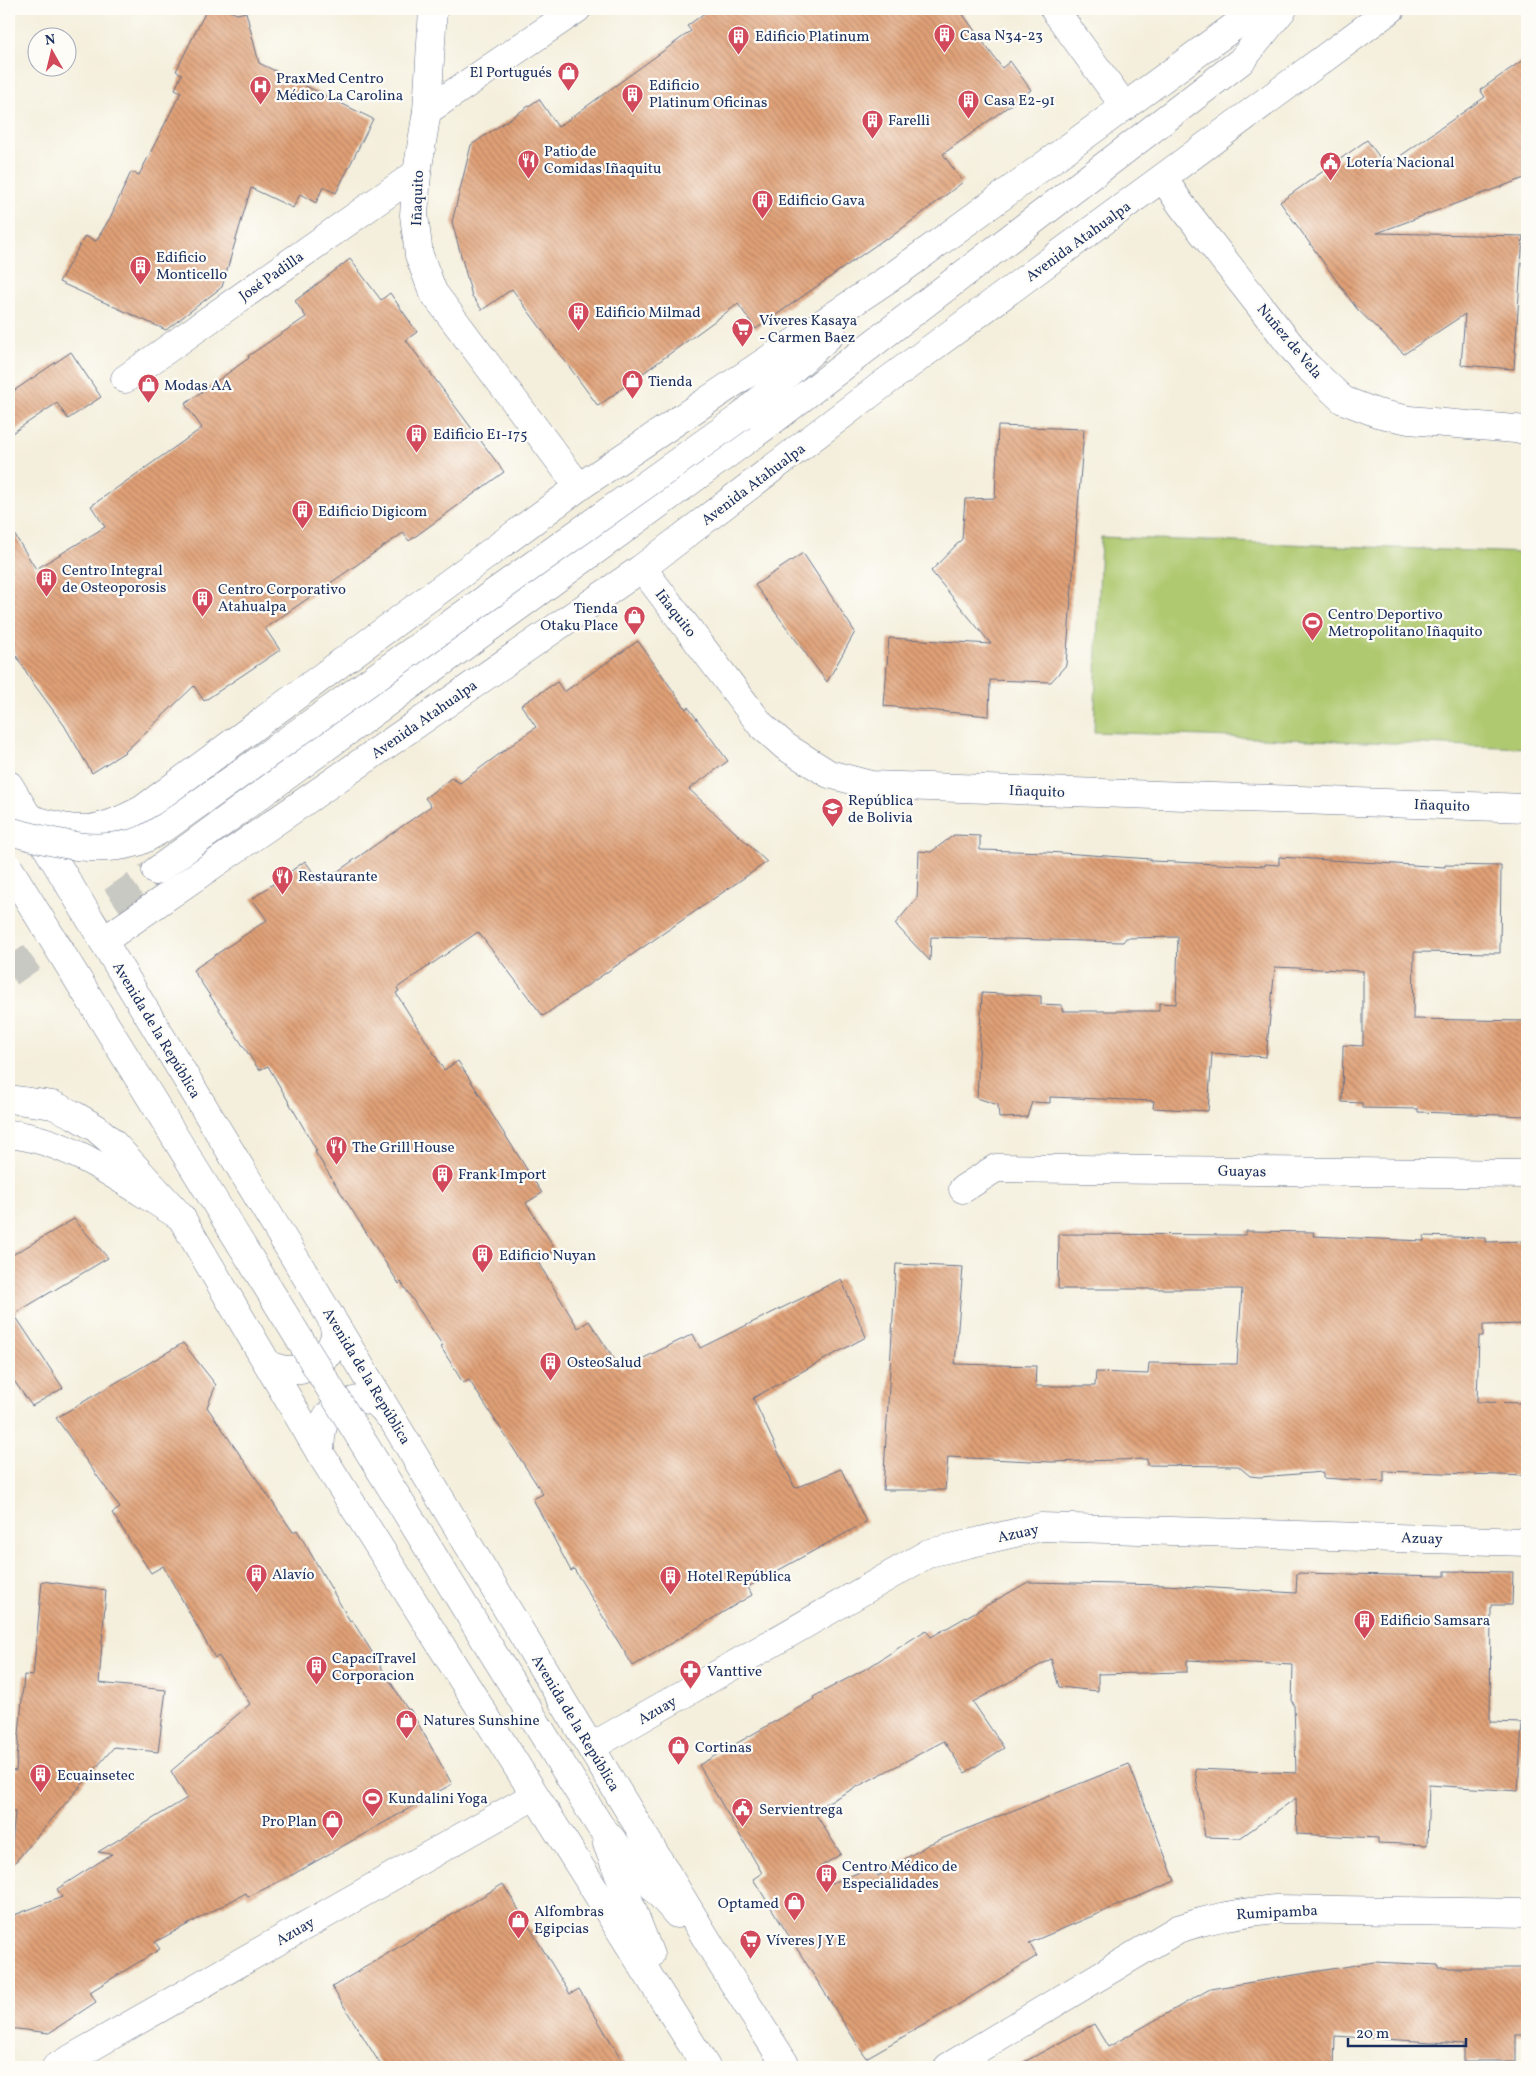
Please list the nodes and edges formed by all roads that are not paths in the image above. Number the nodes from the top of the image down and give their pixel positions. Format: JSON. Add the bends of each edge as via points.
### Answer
{"nodes":[{"id":1,"x":434,"y":9,"type":"edge"},
{"id":2,"x":577,"y":9,"type":"edge"},
{"id":3,"x":1054,"y":9,"type":"edge"},
{"id":4,"x":1258,"y":9,"type":"edge"},
{"id":5,"x":1282,"y":9,"type":"edge"},
{"id":6,"x":1391,"y":9,"type":"edge"},
{"id":7,"x":1125,"y":107,"type":"junction"},
{"id":8,"x":427,"y":111,"type":"junction"},
{"id":9,"x":417,"y":173,"type":"junction"},
{"id":10,"x":1163,"y":178,"type":"junction"},
{"id":11,"x":897,"y":273,"type":"junction"},
{"id":12,"x":125,"y":379,"type":"dead end"},
{"id":13,"x":883,"y":384,"type":"junction"},
{"id":14,"x":754,"y":420,"type":"junction"},
{"id":15,"x":1527,"y":430,"type":"edge"},
{"id":16,"x":579,"y":487,"type":"junction"},
{"id":17,"x":642,"y":568,"type":"junction"},
{"id":18,"x":9,"y":785,"type":"edge"},
{"id":19,"x":1527,"y":808,"type":"edge"},
{"id":20,"x":19,"y":825,"type":"edge"},
{"id":21,"x":9,"y":868,"type":"edge"},
{"id":22,"x":156,"y":871,"type":"tunnel mouth"},
{"id":23,"x":103,"y":941,"type":"junction"},
{"id":24,"x":9,"y":1099,"type":"edge"},
{"id":25,"x":9,"y":1134,"type":"edge"},
{"id":26,"x":1527,"y":1174,"type":"edge"},
{"id":27,"x":964,"y":1189,"type":"dead end"},
{"id":28,"x":181,"y":1217,"type":"junction"},
{"id":29,"x":331,"y":1317,"type":"junction"},
{"id":30,"x":270,"y":1366,"type":"junction"},
{"id":31,"x":397,"y":1426,"type":"junction"},
{"id":32,"x":320,"y":1453,"type":"junction"},
{"id":33,"x":1527,"y":1542,"type":"edge"},
{"id":34,"x":591,"y":1748,"type":"junction"},
{"id":35,"x":534,"y":1796,"type":"junction"},
{"id":36,"x":596,"y":1821,"type":"junction"},
{"id":37,"x":1527,"y":1913,"type":"edge"},
{"id":38,"x":724,"y":1968,"type":"junction"},
{"id":39,"x":671,"y":2011,"type":"junction"},
{"id":40,"x":56,"y":2067,"type":"edge"},
{"id":41,"x":706,"y":2067,"type":"edge"},
{"id":42,"x":787,"y":2067,"type":"edge"},
{"id":43,"x":948,"y":2067,"type":"edge"}],
"edges":[{"from":1,"to":8,"type":"main road","name":"Iñaquito"},
{"from":2,"to":8,"type":"main road"},
{"from":3,"to":7,"type":"main road"},
{"from":4,"to":7,"type":"main road"},
{"from":5,"to":14,"type":"main road","via":[[1241,61]]},
{"from":6,"to":10,"type":"main road","name":"Avenida Atahualpa"},
{"from":7,"to":11,"type":"main road"},
{"from":8,"to":9,"type":"main road","name":"Iñaquito"},
{"from":9,"to":12,"type":"main road","name":"José Padilla"},
{"from":9,"to":16,"type":"main road","name":"Iñaquito","via":[[414,215],[419,255],[433,292]]},
{"from":10,"to":13,"type":"main road","name":"Avenida Atahualpa"},
{"from":10,"to":15,"type":"main road","name":"Nuñez de Vela","via":[[1306,365],[1343,400],[1377,413],[1410,420]]},
{"from":11,"to":14,"type":"main road"},
{"from":11,"to":16,"type":"main road"},
{"from":13,"to":14,"type":"main road"},
{"from":13,"to":17,"type":"main road","name":"Avenida Atahualpa"},
{"from":14,"to":20,"type":"main road","bridge":true,"via":[[168,826],[138,842],[112,847],[74,847]]},
{"from":14,"to":22,"type":"main road"},
{"from":16,"to":20,"type":"main road","via":[[143,809],[113,825],[92,829]]},
{"from":17,"to":19,"type":"main road","name":"Iñaquito","via":[[761,725],[786,747],[829,774],[871,785]]},
{"from":17,"to":23,"type":"main road","name":"Avenida Atahualpa"},
{"from":18,"to":20,"type":"main road","name":"Avenida de la República"},
{"from":20,"to":23,"type":"main road","name":"Avenida de la República"},
{"from":21,"to":36,"type":"main road","name":"Avenida de la República","bridge":true},
{"from":23,"to":29,"type":"main road","name":"Avenida de la República"},
{"from":24,"to":28,"type":"main road","via":[[53,1105],[96,1128]]},
{"from":25,"to":28,"type":"main road","via":[[49,1143],[78,1155]]},
{"from":26,"to":27,"type":"main road","name":"Guayas","via":[[996,1168]]},
{"from":28,"to":30,"type":"main road","name":"Avenida de la República"},
{"from":29,"to":30,"type":"main road","via":[[336,1334],[328,1354],[301,1370]]},
{"from":29,"to":31,"type":"main road","name":"Avenida de la República"},
{"from":30,"to":32,"type":"main road","name":"Avenida de la República"},
{"from":31,"to":32,"type":"main road","via":[[383,1407],[367,1400],[353,1399],[327,1416],[321,1432]]},
{"from":31,"to":34,"type":"main road","name":"Avenida de la República"},
{"from":32,"to":35,"type":"main road","name":"Avenida de la República"},
{"from":33,"to":34,"type":"main road","name":"Azuay","via":[[1041,1527],[929,1553]]},
{"from":34,"to":38,"type":"main road","name":"Avenida de la República"},
{"from":35,"to":39,"type":"main road","name":"Avenida de la República"},
{"from":35,"to":40,"type":"main road","name":"Azuay"},
{"from":36,"to":38,"type":"main road","name":"Avenida de la República"},
{"from":36,"to":39,"type":"main road","name":"Avenida de la República"},
{"from":37,"to":43,"type":"main road","name":"Rumipamba","via":[[1276,1909],[1210,1918],[1178,1929]]},
{"from":38,"to":42,"type":"main road","name":"Avenida de la República"},
{"from":39,"to":41,"type":"main road","name":"Avenida de la República"}]}
